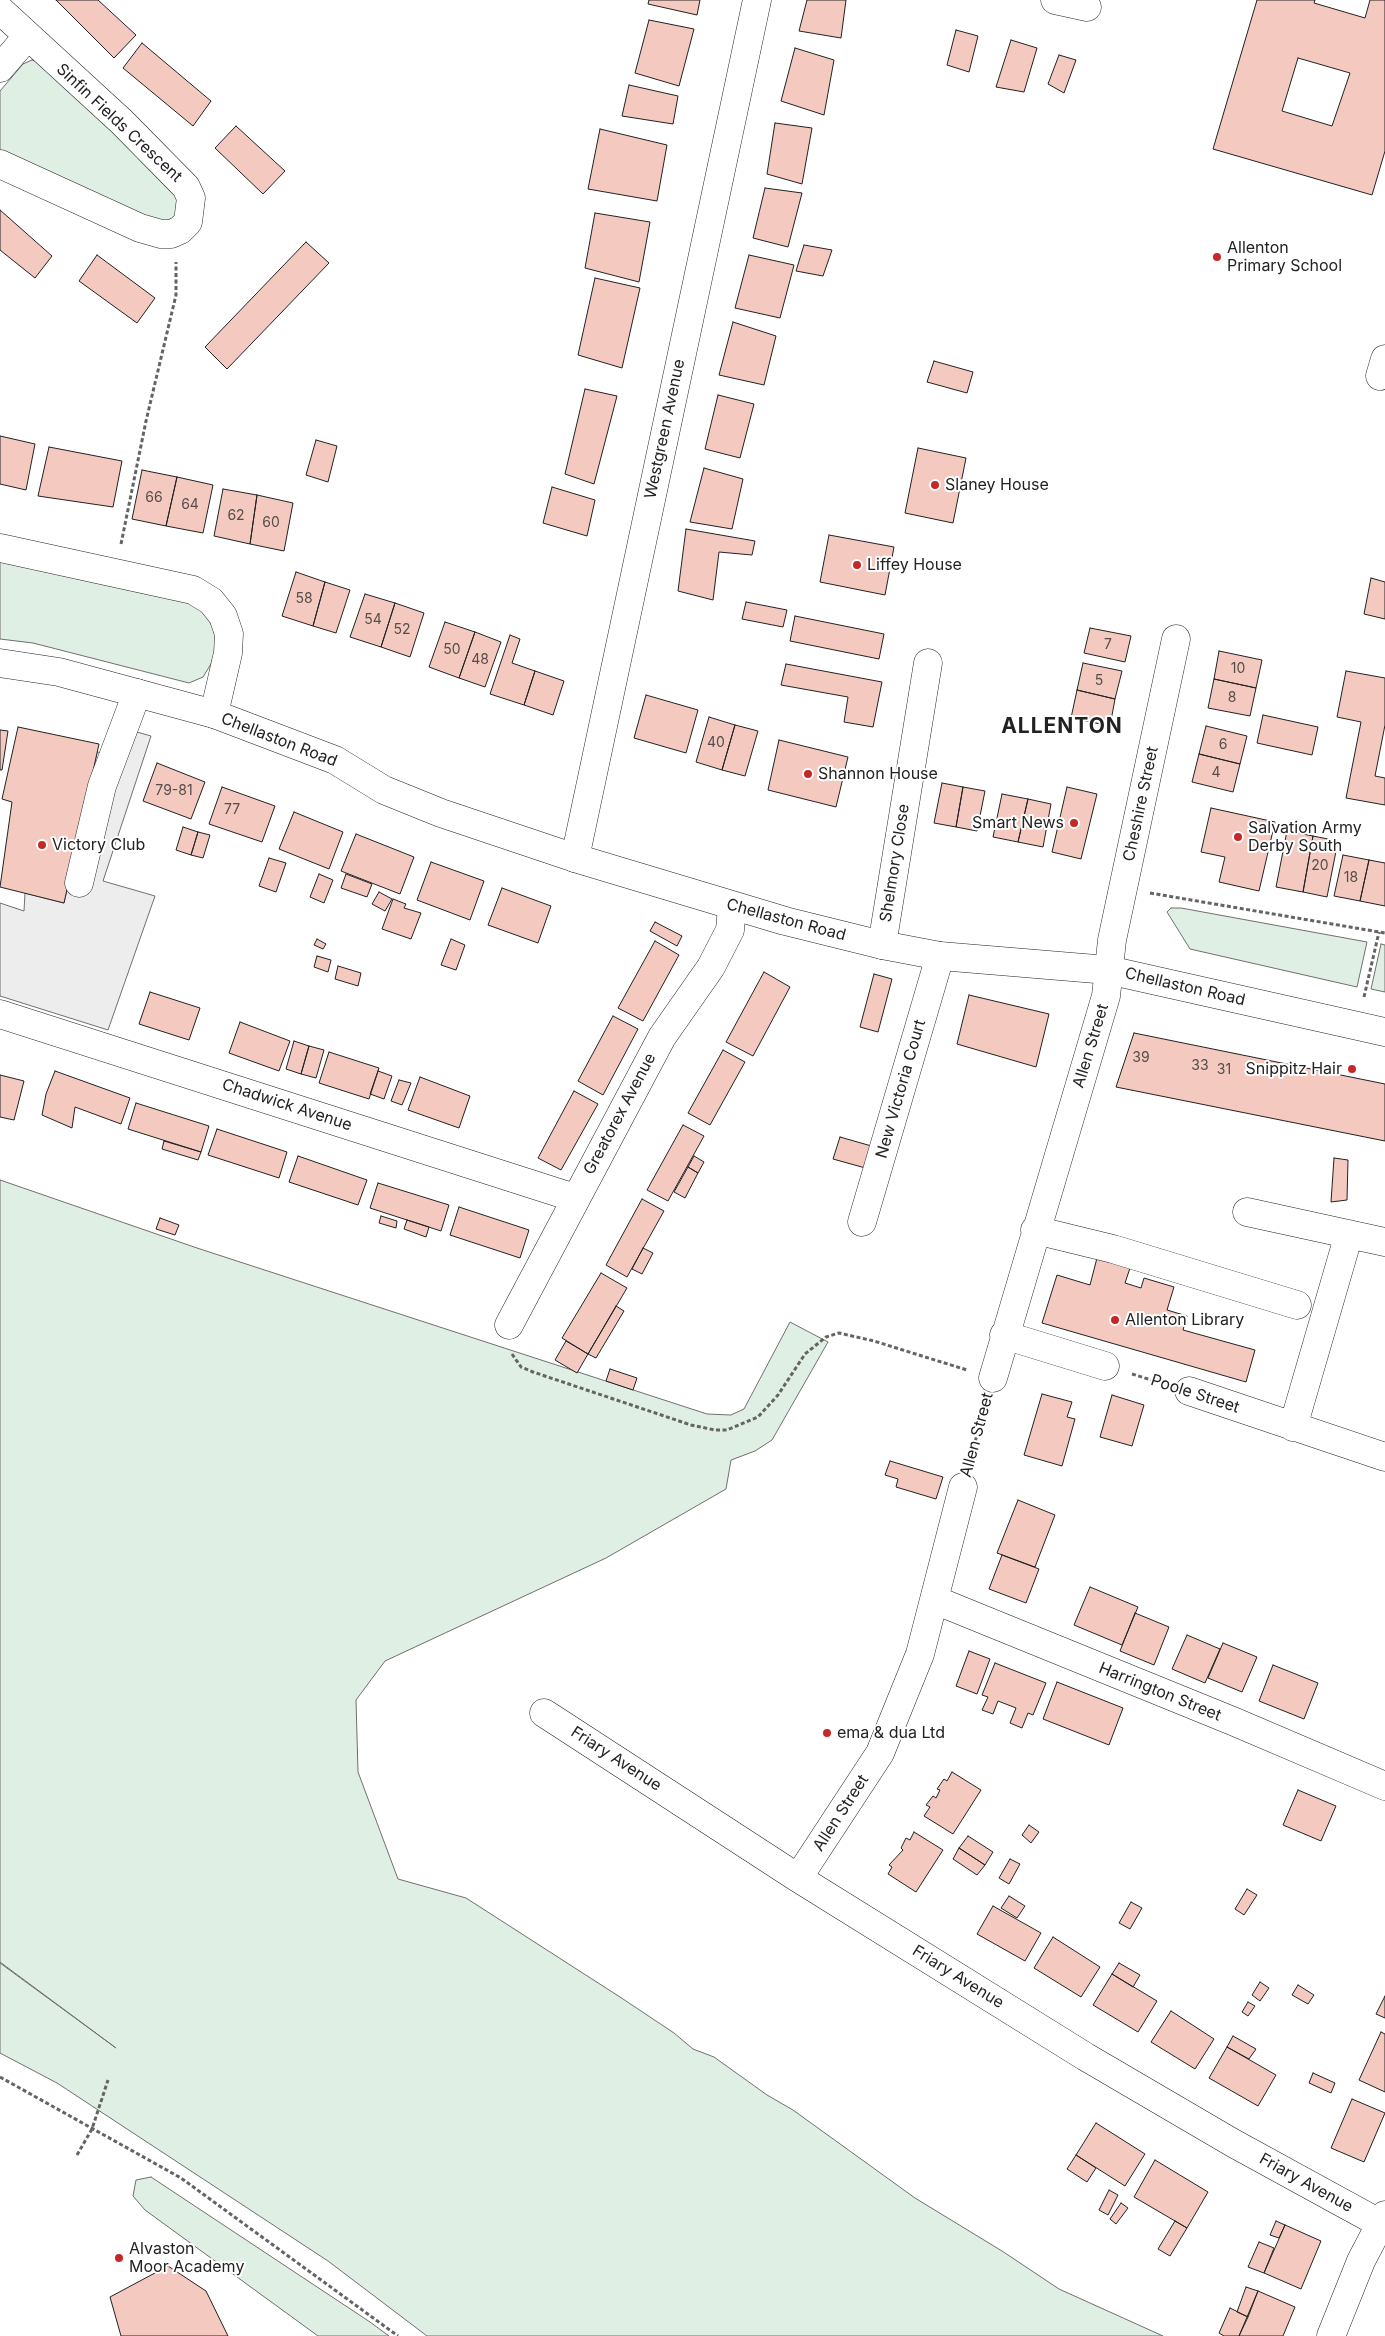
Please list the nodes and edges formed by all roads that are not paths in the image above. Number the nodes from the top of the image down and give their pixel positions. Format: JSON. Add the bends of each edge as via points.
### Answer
{"nodes":[{"id":1,"x":757,"y":0,"type":"edge"},
{"id":2,"x":1055,"y":0,"type":"edge"},
{"id":3,"x":1087,"y":6,"type":"dead end"},
{"id":4,"x":0,"y":10,"type":"edge"},
{"id":5,"x":27,"y":37,"type":"junction"},
{"id":6,"x":0,"y":68,"type":"edge"},
{"id":7,"x":0,"y":164,"type":"edge"},
{"id":8,"x":0,"y":548,"type":"edge"},
{"id":9,"x":1176,"y":639,"type":"dead end"},
{"id":10,"x":0,"y":663,"type":"edge"},
{"id":11,"x":928,"y":663,"type":"dead end"},
{"id":12,"x":137,"y":693,"type":"junction"},
{"id":13,"x":214,"y":714,"type":"junction"},
{"id":14,"x":575,"y":858,"type":"junction"},
{"id":15,"x":79,"y":883,"type":"dead end"},
{"id":16,"x":732,"y":907,"type":"junction"},
{"id":17,"x":882,"y":945,"type":"junction"},
{"id":18,"x":940,"y":956,"type":"junction"},
{"id":19,"x":1108,"y":970,"type":"junction"},
{"id":20,"x":0,"y":1014,"type":"edge"},
{"id":21,"x":1385,"y":1032,"type":"edge"},
{"id":22,"x":575,"y":1198,"type":"junction"},
{"id":23,"x":1247,"y":1212,"type":"dead end"},
{"id":24,"x":862,"y":1222,"type":"dead end"},
{"id":25,"x":1035,"y":1230,"type":"junction"},
{"id":26,"x":1349,"y":1234,"type":"junction"},
{"id":27,"x":1385,"y":1242,"type":"edge"},
{"id":28,"x":1297,"y":1305,"type":"dead end"},
{"id":29,"x":509,"y":1325,"type":"road end"},
{"id":30,"x":1004,"y":1335,"type":"junction"},
{"id":31,"x":1105,"y":1366,"type":"road end"},
{"id":32,"x":993,"y":1378,"type":"road end"},
{"id":33,"x":1189,"y":1392,"type":"road end"},
{"id":34,"x":1293,"y":1427,"type":"junction"},
{"id":35,"x":1385,"y":1458,"type":"edge"},
{"id":36,"x":963,"y":1487,"type":"road end"},
{"id":37,"x":935,"y":1600,"type":"junction"},
{"id":38,"x":544,"y":1713,"type":"dead end"},
{"id":39,"x":1385,"y":1786,"type":"edge"},
{"id":40,"x":798,"y":1878,"type":"junction"},
{"id":41,"x":1383,"y":2220,"type":"edge"},
{"id":42,"x":1331,"y":2336,"type":"edge"}],
"edges":[{"from":1,"to":14,"type":"street","name":"Westgreen Avenue"},
{"from":2,"to":3,"type":"street"},
{"from":4,"to":5,"type":"street","name":"Sinfin Fields Crescent"},
{"from":5,"to":6,"type":"street"},
{"from":5,"to":7,"type":"street","name":"Sinfin Fields Crescent","via":[[122,122],[186,187],[191,198],[188,222],[171,234],[140,228]]},
{"from":8,"to":13,"type":"street","name":"Chellaston Road","via":[[193,590],[211,600],[224,616],[229,634]]},
{"from":9,"to":19,"type":"street","name":"Cheshire Street"},
{"from":10,"to":12,"type":"street","name":"Chellaston Road","via":[[59,672]]},
{"from":11,"to":17,"type":"street","name":"Shelmory Close"},
{"from":12,"to":13,"type":"street","name":"Chellaston Road"},
{"from":12,"to":15,"type":"street","via":[[102,786]]},
{"from":13,"to":14,"type":"street","name":"Chellaston Road","via":[[335,760],[384,790]]},
{"from":14,"to":16,"type":"street","name":"Chellaston Road"},
{"from":16,"to":17,"type":"street","name":"Chellaston Road"},
{"from":16,"to":22,"type":"street","name":"Greatorex Avenue","via":[[730,930],[711,967],[662,1037]]},
{"from":17,"to":18,"type":"street","name":"Chellaston Road"},
{"from":18,"to":19,"type":"street","name":"Chellaston Road"},
{"from":18,"to":24,"type":"street","name":"New Victoria Court"},
{"from":19,"to":21,"type":"street","name":"Chellaston Road"},
{"from":19,"to":25,"type":"street","name":"Allen Street","via":[[1106,996]]},
{"from":20,"to":22,"type":"street","name":"Chadwick Avenue"},
{"from":22,"to":29,"type":"street","name":"Greatorex Avenue"},
{"from":23,"to":26,"type":"street"},
{"from":25,"to":28,"type":"street","via":[[1113,1249]]},
{"from":25,"to":30,"type":"street","name":"Allen Street"},
{"from":26,"to":27,"type":"street"},
{"from":26,"to":34,"type":"street"},
{"from":30,"to":31,"type":"street"},
{"from":30,"to":32,"type":"street","name":"Allen Street"},
{"from":33,"to":34,"type":"street","name":"Poole Street"},
{"from":34,"to":35,"type":"street","name":"Poole Street"},
{"from":36,"to":37,"type":"street","name":"Allen Street"},
{"from":37,"to":39,"type":"street","name":"Harrington Street"},
{"from":37,"to":40,"type":"street","name":"Allen Street","via":[[920,1654],[880,1753]]},
{"from":38,"to":40,"type":"street","name":"Friary Avenue"},
{"from":40,"to":41,"type":"street","name":"Friary Avenue","via":[[1086,2057],[1233,2143]]},
{"from":41,"to":42,"type":"street","via":[[1360,2261]]}]}
